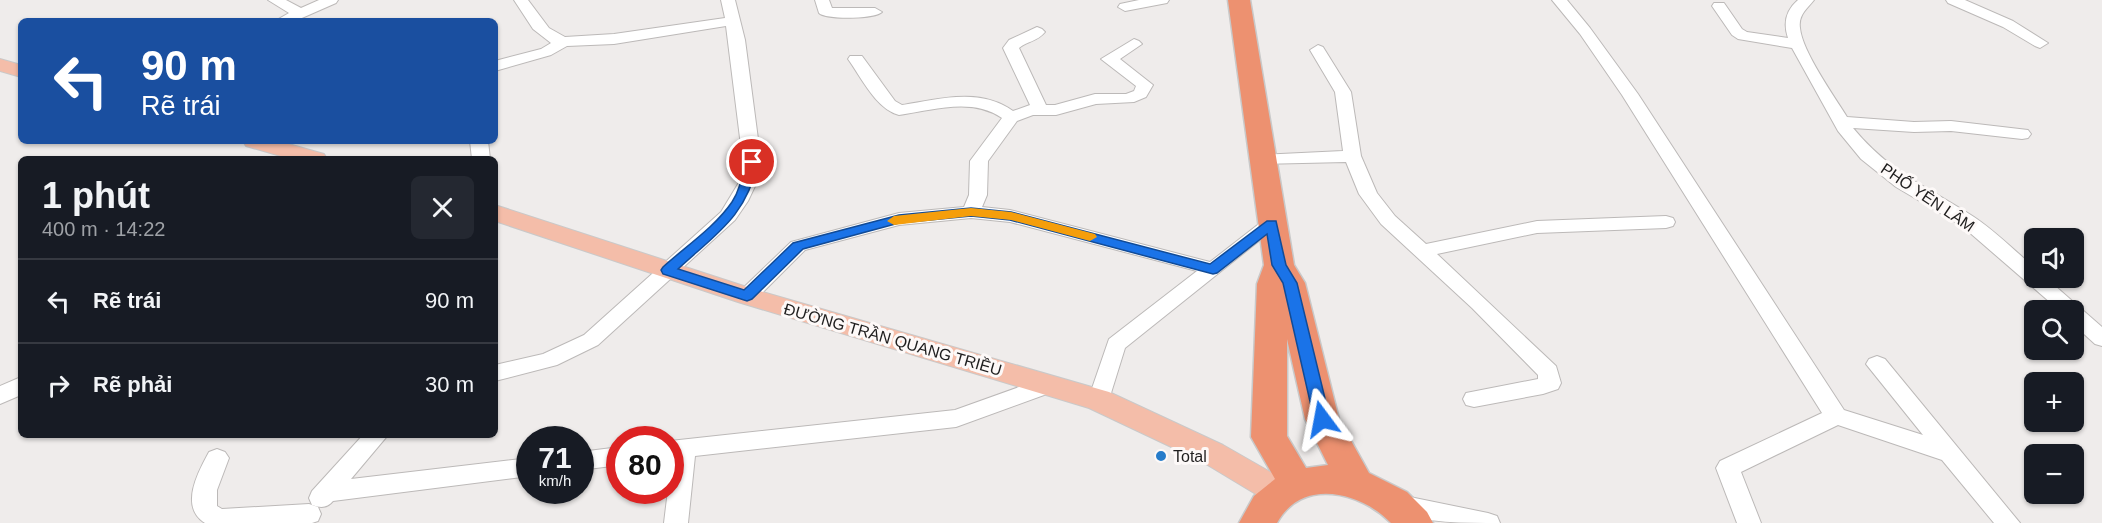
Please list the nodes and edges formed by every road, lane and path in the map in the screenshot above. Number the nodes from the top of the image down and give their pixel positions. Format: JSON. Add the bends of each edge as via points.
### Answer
{"nodes":[{"id":1,"x":275,"y":0,"type":"edge"},
{"id":2,"x":332,"y":0,"type":"edge"},
{"id":3,"x":521,"y":0,"type":"edge"},
{"id":4,"x":727,"y":0,"type":"edge"},
{"id":5,"x":822,"y":0,"type":"edge"},
{"id":6,"x":1162,"y":0,"type":"edge"},
{"id":7,"x":1239,"y":0,"type":"edge"},
{"id":8,"x":1559,"y":0,"type":"edge"},
{"id":9,"x":1807,"y":0,"type":"edge"},
{"id":10,"x":1953,"y":0,"type":"edge"},
{"id":11,"x":1719,"y":6,"type":"dead end"},
{"id":12,"x":1125,"y":7,"type":"dead end"},
{"id":13,"x":875,"y":12,"type":"dead end"},
{"id":14,"x":300,"y":13,"type":"junction"},
{"id":15,"x":289,"y":18,"type":"edge"},
{"id":16,"x":731,"y":21,"type":"junction"},
{"id":17,"x":1037,"y":32,"type":"dead end"},
{"id":18,"x":564,"y":42,"type":"junction"},
{"id":19,"x":2040,"y":43,"type":"dead end"},
{"id":20,"x":1134,"y":44,"type":"dead end"},
{"id":21,"x":1798,"y":44,"type":"junction"},
{"id":22,"x":1318,"y":50,"type":"dead end"},
{"id":23,"x":856,"y":59,"type":"dead end"},
{"id":24,"x":498,"y":65,"type":"edge"},
{"id":25,"x":1034,"y":110,"type":"junction"},
{"id":26,"x":1011,"y":117,"type":"junction"},
{"id":27,"x":1841,"y":122,"type":"junction"},
{"id":28,"x":2022,"y":134,"type":"dead end"},
{"id":29,"x":264,"y":144,"type":"edge"},
{"id":30,"x":306,"y":156,"type":"edge"},
{"id":31,"x":1352,"y":156,"type":"junction"},
{"id":32,"x":1262,"y":160,"type":"junction"},
{"id":33,"x":971,"y":212,"type":"junction"},
{"id":34,"x":498,"y":214,"type":"edge"},
{"id":35,"x":1666,"y":222,"type":"dead end"},
{"id":36,"x":1271,"y":224,"type":"junction"},
{"id":37,"x":1422,"y":251,"type":"junction"},
{"id":38,"x":1279,"y":265,"type":"junction"},
{"id":39,"x":1213,"y":269,"type":"junction"},
{"id":40,"x":668,"y":270,"type":"junction"},
{"id":41,"x":747,"y":296,"type":"junction"},
{"id":42,"x":2059,"y":300,"type":"edge"},
{"id":43,"x":2084,"y":322,"type":"edge"},
{"id":44,"x":2102,"y":339,"type":"edge"},
{"id":45,"x":1877,"y":364,"type":"dead end"},
{"id":46,"x":498,"y":372,"type":"edge"},
{"id":47,"x":1047,"y":385,"type":"junction"},
{"id":48,"x":18,"y":387,"type":"edge"},
{"id":49,"x":0,"y":396,"type":"edge"},
{"id":50,"x":1474,"y":399,"type":"dead end"},
{"id":51,"x":1099,"y":400,"type":"junction"},
{"id":52,"x":1836,"y":416,"type":"junction"},
{"id":53,"x":374,"y":438,"type":"edge"},
{"id":54,"x":684,"y":448,"type":"edge"},
{"id":55,"x":1950,"y":453,"type":"junction"},
{"id":56,"x":217,"y":458,"type":"dead end"},
{"id":57,"x":516,"y":469,"type":"edge"},
{"id":58,"x":1356,"y":483,"type":"junction"},
{"id":59,"x":1288,"y":488,"type":"junction"},
{"id":60,"x":326,"y":492,"type":"junction"},
{"id":61,"x":676,"y":504,"type":"edge"},
{"id":62,"x":1406,"y":514,"type":"edge"},
{"id":63,"x":308,"y":519,"type":"edge"},
{"id":64,"x":676,"y":523,"type":"edge"},
{"id":65,"x":1258,"y":523,"type":"edge"},
{"id":66,"x":1488,"y":523,"type":"edge"},
{"id":67,"x":1749,"y":523,"type":"edge"},
{"id":68,"x":2008,"y":523,"type":"edge"}],
"edges":[{"from":1,"to":14,"type":"street"},
{"from":2,"to":14,"type":"street"},
{"from":3,"to":18,"type":"street","via":[[547,35]]},
{"from":4,"to":16,"type":"street"},
{"from":5,"to":13,"type":"street","via":[[826,13]]},
{"from":6,"to":12,"type":"street"},
{"from":7,"to":32,"type":"highway"},
{"from":8,"to":52,"type":"street","via":[[1630,94]]},
{"from":9,"to":21,"type":"street","name":"PHỐ YÊN LÂM","via":[[1796,9],[1792,28]]},
{"from":10,"to":19,"type":"street"},
{"from":11,"to":21,"type":"street","via":[[1740,35]]},
{"from":14,"to":15,"type":"street"},
{"from":16,"to":18,"type":"street","via":[[624,38]]},
{"from":16,"to":40,"type":"street","via":[[750,140],[752,162],[747,184],[728,216]]},
{"from":17,"to":25,"type":"street","via":[[1011,48],[1038,103]]},
{"from":18,"to":24,"type":"street","via":[[546,52]]},
{"from":20,"to":25,"type":"street","via":[[1108,59],[1145,85],[1140,94],[1128,99],[1095,99],[1056,110]]},
{"from":21,"to":27,"type":"street","name":"PHỐ YÊN LÂM"},
{"from":22,"to":31,"type":"street","via":[[1343,92]]},
{"from":23,"to":26,"type":"street","via":[[889,104],[899,110],[968,100],[997,107]]},
{"from":25,"to":26,"type":"street"},
{"from":26,"to":33,"type":"street","via":[[980,160],[978,195]]},
{"from":27,"to":28,"type":"street","via":[[1951,126]]},
{"from":27,"to":42,"type":"street","name":"PHỐ YÊN LÂM","via":[[1867,155],[1902,183],[1969,222]]},
{"from":29,"to":30,"type":"main road"},
{"from":31,"to":32,"type":"street"},
{"from":31,"to":37,"type":"street","via":[[1376,207]]},
{"from":32,"to":36,"type":"highway"},
{"from":33,"to":39,"type":"street","via":[[1011,216]]},
{"from":33,"to":41,"type":"street","via":[[899,219],[798,246]]},
{"from":34,"to":40,"type":"main road","name":"ĐƯỜNG TRẦN QUANG TRIỀU"},
{"from":35,"to":37,"type":"street","via":[[1537,227]]},
{"from":36,"to":38,"type":"highway"},
{"from":36,"to":39,"type":"street"},
{"from":37,"to":50,"type":"street","via":[[1551,378],[1543,386]]},
{"from":38,"to":58,"type":"highway","via":[[1290,283],[1322,419]]},
{"from":38,"to":59,"type":"highway","via":[[1272,284],[1269,437]]},
{"from":39,"to":51,"type":"street","via":[[1116,344]]},
{"from":40,"to":41,"type":"main road","name":"ĐƯỜNG TRẦN QUANG TRIỀU"},
{"from":40,"to":46,"type":"street","via":[[591,340],[549,360]]},
{"from":41,"to":47,"type":"main road","name":"ĐƯỜNG TRẦN QUANG TRIỀU"},
{"from":43,"to":44,"type":"street","name":"PHỐ YÊN LÂM"},
{"from":45,"to":55,"type":"street"},
{"from":47,"to":51,"type":"main road","name":"ĐƯỜNG TRẦN QUANG TRIỀU"},
{"from":47,"to":54,"type":"street","via":[[956,418]]},
{"from":48,"to":49,"type":"street"},
{"from":51,"to":59,"type":"main road","name":"ĐƯỜNG TRẦN QUANG TRIỀU"},
{"from":52,"to":55,"type":"street"},
{"from":52,"to":67,"type":"street","via":[[1728,468]]},
{"from":53,"to":60,"type":"street"},
{"from":55,"to":68,"type":"street"},
{"from":56,"to":63,"type":"street","via":[[203,498],[209,513],[220,519]]},
{"from":57,"to":60,"type":"street"},
{"from":58,"to":59,"type":"highway","via":[[1315,480]]},
{"from":58,"to":62,"type":"highway","via":[[1377,492]]},
{"from":59,"to":65,"type":"highway","via":[[1270,501]]},
{"from":60,"to":63,"type":"street"},
{"from":61,"to":64,"type":"street"},
{"from":62,"to":66,"type":"street","via":[[1447,513]]}]}
